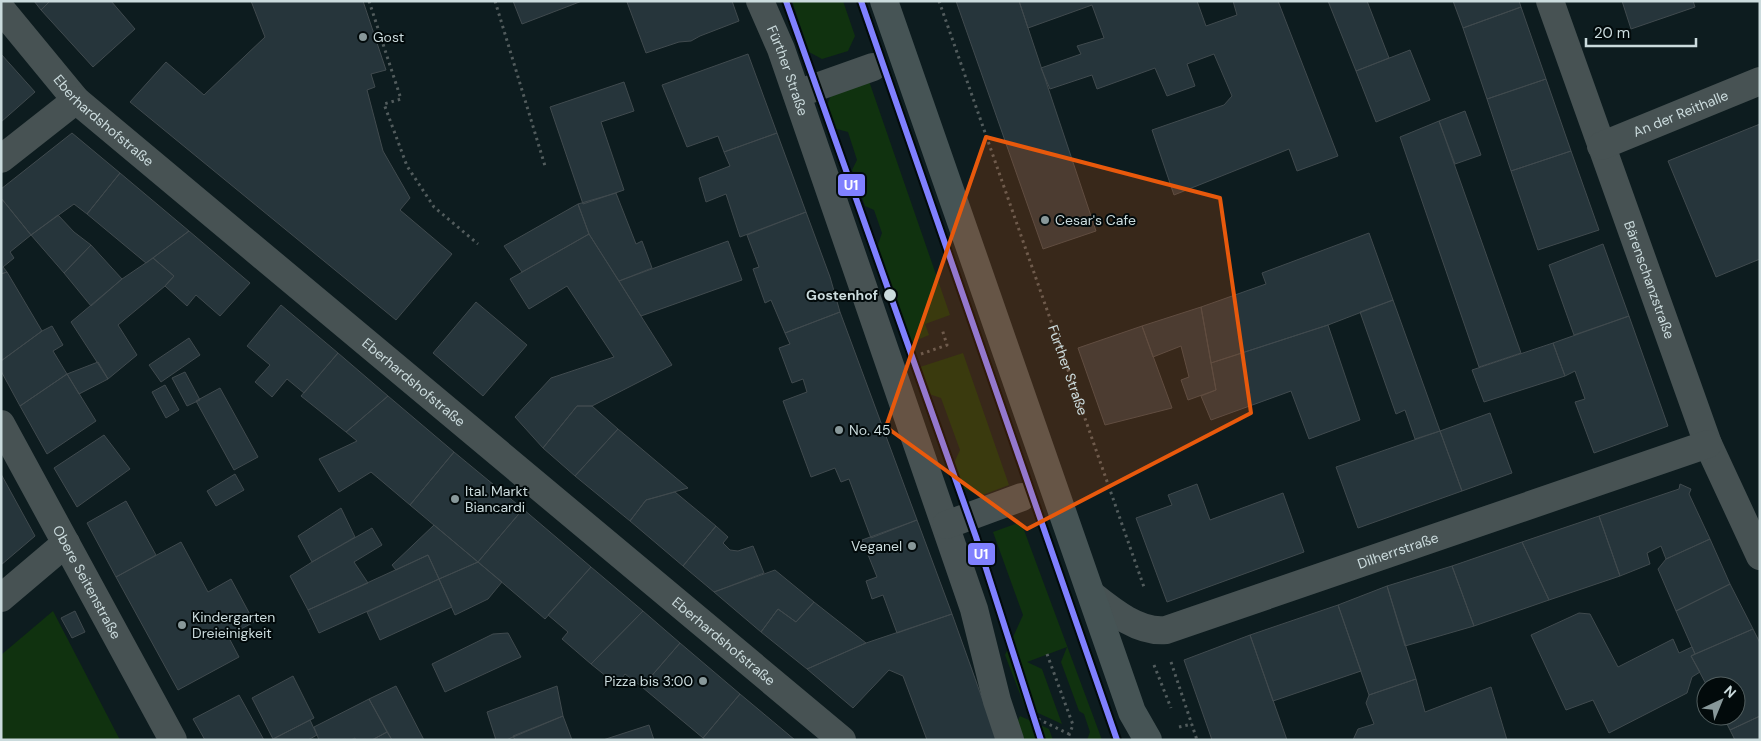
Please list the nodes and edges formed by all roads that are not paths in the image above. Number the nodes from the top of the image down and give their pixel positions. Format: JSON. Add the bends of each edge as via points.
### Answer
{"nodes":[{"id":1,"x":760,"y":1,"type":"edge"},
{"id":2,"x":884,"y":1,"type":"edge"},
{"id":3,"x":1550,"y":1,"type":"edge"},
{"id":4,"x":1,"y":9,"type":"edge"},
{"id":5,"x":873,"y":67,"type":"dead end"},
{"id":6,"x":1760,"y":81,"type":"edge"},
{"id":7,"x":797,"y":94,"type":"junction"},
{"id":8,"x":76,"y":100,"type":"junction"},
{"id":9,"x":1601,"y":146,"type":"junction"},
{"id":10,"x":1,"y":159,"type":"edge"},
{"id":11,"x":1,"y":424,"type":"edge"},
{"id":12,"x":1708,"y":444,"type":"junction"},
{"id":13,"x":1022,"y":497,"type":"dead end"},
{"id":14,"x":946,"y":525,"type":"junction"},
{"id":15,"x":66,"y":543,"type":"junction"},
{"id":16,"x":1760,"y":556,"type":"edge"},
{"id":17,"x":1092,"y":596,"type":"junction"},
{"id":18,"x":1,"y":598,"type":"edge"},
{"id":19,"x":997,"y":701,"type":"junction"},
{"id":20,"x":1024,"y":712,"type":"dead end"},
{"id":21,"x":1132,"y":712,"type":"junction"},
{"id":22,"x":173,"y":740,"type":"edge"},
{"id":23,"x":842,"y":740,"type":"edge"},
{"id":24,"x":1010,"y":740,"type":"edge"},
{"id":25,"x":1132,"y":740,"type":"edge"},
{"id":26,"x":1148,"y":740,"type":"edge"}],
"edges":[{"from":1,"to":7,"type":"street","name":"Fürther Straße"},
{"from":2,"to":17,"type":"main road"},
{"from":3,"to":9,"type":"street","name":"Bärenschanzstraße"},
{"from":4,"to":8,"type":"street","name":"Eberhardshofstraße"},
{"from":5,"to":7,"type":"street"},
{"from":6,"to":9,"type":"street","name":"An der Reithalle"},
{"from":7,"to":14,"type":"street","name":"Fürther Straße"},
{"from":8,"to":10,"type":"street"},
{"from":8,"to":23,"type":"street","name":"Eberhardshofstraße"},
{"from":9,"to":12,"type":"street","name":"Bärenschanzstraße"},
{"from":11,"to":15,"type":"street","name":"Obere Seitenstraße"},
{"from":12,"to":16,"type":"street","name":"Bärenschanzstraße"},
{"from":12,"to":17,"type":"street","name":"Dilherrstraße","via":[[1160,631],[1129,621]]},
{"from":13,"to":14,"type":"street"},
{"from":14,"to":19,"type":"street","name":"Fürther Straße","via":[[974,608]]},
{"from":15,"to":18,"type":"street"},
{"from":15,"to":22,"type":"street","name":"Obere Seitenstraße"},
{"from":17,"to":21,"type":"main road"},
{"from":19,"to":20,"type":"street"},
{"from":19,"to":24,"type":"street","name":"Fürther Straße"},
{"from":21,"to":25,"type":"main road"},
{"from":21,"to":26,"type":"main road"}]}
